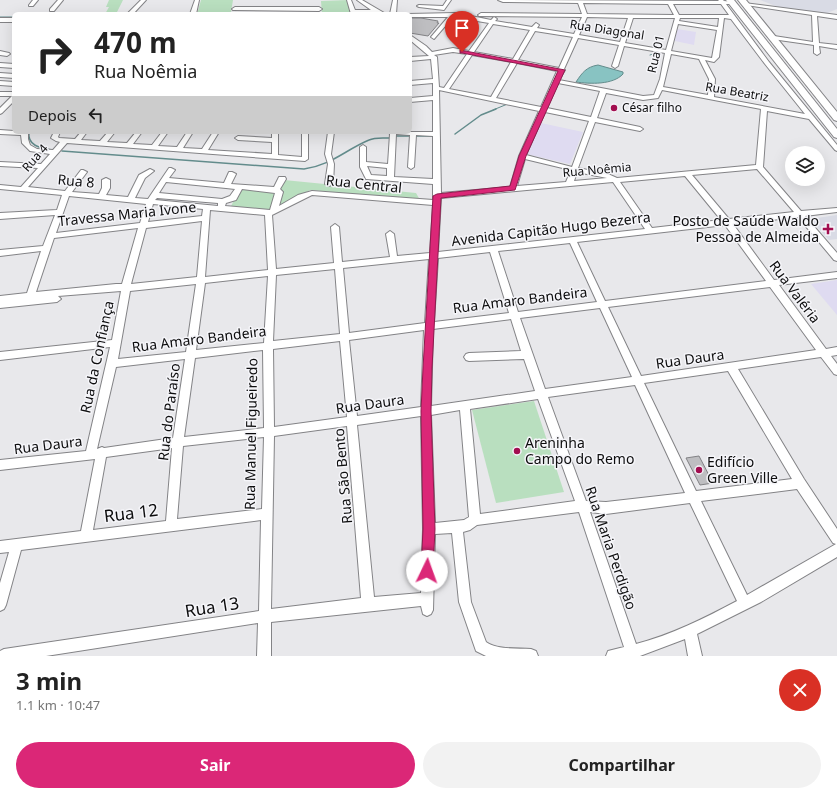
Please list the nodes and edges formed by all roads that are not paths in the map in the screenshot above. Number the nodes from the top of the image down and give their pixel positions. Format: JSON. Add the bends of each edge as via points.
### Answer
{"nodes":[{"id":1,"x":36,"y":0,"type":"edge"},
{"id":2,"x":61,"y":0,"type":"edge"},
{"id":3,"x":144,"y":0,"type":"edge"},
{"id":4,"x":197,"y":0,"type":"edge"},
{"id":5,"x":292,"y":0,"type":"edge"},
{"id":6,"x":349,"y":0,"type":"edge"},
{"id":7,"x":359,"y":0,"type":"edge"},
{"id":8,"x":395,"y":0,"type":"edge"},
{"id":9,"x":424,"y":0,"type":"edge"},
{"id":10,"x":449,"y":0,"type":"edge"},
{"id":11,"x":500,"y":0,"type":"edge"},
{"id":12,"x":527,"y":1,"type":"edge"},
{"id":13,"x":558,"y":1,"type":"edge"},
{"id":14,"x":590,"y":1,"type":"edge"},
{"id":15,"x":627,"y":1,"type":"edge"},
{"id":16,"x":659,"y":1,"type":"edge"},
{"id":17,"x":540,"y":2,"type":"junction"},
{"id":18,"x":580,"y":2,"type":"junction"},
{"id":19,"x":689,"y":2,"type":"edge"},
{"id":20,"x":726,"y":2,"type":"edge"},
{"id":21,"x":744,"y":2,"type":"edge"},
{"id":22,"x":236,"y":3,"type":"dead end"},
{"id":23,"x":250,"y":3,"type":"dead end"},
{"id":24,"x":670,"y":3,"type":"junction"},
{"id":25,"x":31,"y":5,"type":"dead end"},
{"id":26,"x":419,"y":6,"type":"junction"},
{"id":27,"x":278,"y":9,"type":"edge"},
{"id":28,"x":304,"y":9,"type":"edge"},
{"id":29,"x":318,"y":9,"type":"edge"},
{"id":30,"x":52,"y":10,"type":"dead end"},
{"id":31,"x":292,"y":11,"type":"edge"},
{"id":32,"x":132,"y":12,"type":"edge"},
{"id":33,"x":194,"y":12,"type":"edge"},
{"id":34,"x":235,"y":12,"type":"edge"},
{"id":35,"x":354,"y":12,"type":"edge"},
{"id":36,"x":377,"y":12,"type":"edge"},
{"id":37,"x":393,"y":12,"type":"edge"},
{"id":38,"x":412,"y":13,"type":"edge"},
{"id":39,"x":814,"y":13,"type":"junction"},
{"id":40,"x":412,"y":15,"type":"edge"},
{"id":41,"x":452,"y":15,"type":"junction"},
{"id":42,"x":496,"y":16,"type":"junction"},
{"id":43,"x":585,"y":16,"type":"junction"},
{"id":44,"x":633,"y":17,"type":"junction"},
{"id":45,"x":722,"y":17,"type":"junction"},
{"id":46,"x":732,"y":17,"type":"junction"},
{"id":47,"x":837,"y":17,"type":"edge"},
{"id":48,"x":541,"y":18,"type":"junction"},
{"id":49,"x":677,"y":19,"type":"junction"},
{"id":50,"x":3,"y":20,"type":"edge"},
{"id":51,"x":549,"y":21,"type":"dead end"},
{"id":52,"x":492,"y":22,"type":"junction"},
{"id":53,"x":0,"y":24,"type":"edge"},
{"id":54,"x":533,"y":29,"type":"junction"},
{"id":55,"x":720,"y":29,"type":"junction"},
{"id":56,"x":577,"y":36,"type":"junction"},
{"id":57,"x":434,"y":37,"type":"dead end"},
{"id":58,"x":761,"y":38,"type":"junction"},
{"id":59,"x":774,"y":38,"type":"junction"},
{"id":60,"x":412,"y":39,"type":"edge"},
{"id":61,"x":622,"y":44,"type":"junction"},
{"id":62,"x":816,"y":44,"type":"junction"},
{"id":63,"x":837,"y":47,"type":"edge"},
{"id":64,"x":668,"y":52,"type":"junction"},
{"id":65,"x":471,"y":53,"type":"junction"},
{"id":66,"x":431,"y":54,"type":"junction"},
{"id":67,"x":817,"y":54,"type":"dead end"},
{"id":68,"x":701,"y":58,"type":"junction"},
{"id":69,"x":412,"y":59,"type":"edge"},
{"id":70,"x":515,"y":62,"type":"junction"},
{"id":71,"x":767,"y":63,"type":"junction"},
{"id":72,"x":0,"y":65,"type":"edge"},
{"id":73,"x":12,"y":66,"type":"edge"},
{"id":74,"x":615,"y":66,"type":"dead end"},
{"id":75,"x":562,"y":70,"type":"junction"},
{"id":76,"x":0,"y":75,"type":"edge"},
{"id":77,"x":12,"y":76,"type":"edge"},
{"id":78,"x":556,"y":81,"type":"junction"},
{"id":79,"x":412,"y":83,"type":"edge"},
{"id":80,"x":0,"y":84,"type":"edge"},
{"id":81,"x":12,"y":84,"type":"edge"},
{"id":82,"x":436,"y":84,"type":"junction"},
{"id":83,"x":660,"y":88,"type":"junction"},
{"id":84,"x":446,"y":89,"type":"junction"},
{"id":85,"x":604,"y":90,"type":"junction"},
{"id":86,"x":0,"y":94,"type":"edge"},
{"id":87,"x":12,"y":96,"type":"edge"},
{"id":88,"x":12,"y":98,"type":"edge"},
{"id":89,"x":436,"y":98,"type":"junction"},
{"id":90,"x":711,"y":98,"type":"junction"},
{"id":91,"x":493,"y":99,"type":"junction"},
{"id":92,"x":412,"y":100,"type":"edge"},
{"id":93,"x":543,"y":108,"type":"junction"},
{"id":94,"x":764,"y":108,"type":"junction"},
{"id":95,"x":0,"y":112,"type":"edge"},
{"id":96,"x":810,"y":117,"type":"junction"},
{"id":97,"x":837,"y":118,"type":"edge"},
{"id":98,"x":594,"y":119,"type":"junction"},
{"id":99,"x":640,"y":129,"type":"dead end"},
{"id":100,"x":0,"y":132,"type":"edge"},
{"id":101,"x":12,"y":132,"type":"edge"},
{"id":102,"x":24,"y":134,"type":"edge"},
{"id":103,"x":82,"y":134,"type":"edge"},
{"id":104,"x":110,"y":134,"type":"edge"},
{"id":105,"x":137,"y":134,"type":"edge"},
{"id":106,"x":163,"y":134,"type":"edge"},
{"id":107,"x":189,"y":134,"type":"edge"},
{"id":108,"x":215,"y":134,"type":"edge"},
{"id":109,"x":275,"y":134,"type":"edge"},
{"id":110,"x":305,"y":134,"type":"edge"},
{"id":111,"x":331,"y":134,"type":"edge"},
{"id":112,"x":392,"y":134,"type":"edge"},
{"id":113,"x":413,"y":134,"type":"joint"},
{"id":114,"x":436,"y":134,"type":"junction"},
{"id":115,"x":56,"y":135,"type":"edge"},
{"id":116,"x":837,"y":135,"type":"edge"},
{"id":117,"x":275,"y":140,"type":"junction"},
{"id":118,"x":65,"y":141,"type":"junction"},
{"id":119,"x":76,"y":142,"type":"junction"},
{"id":120,"x":235,"y":143,"type":"edge"},
{"id":121,"x":102,"y":144,"type":"junction"},
{"id":122,"x":129,"y":145,"type":"junction"},
{"id":123,"x":154,"y":147,"type":"junction"},
{"id":124,"x":362,"y":147,"type":"dead end"},
{"id":125,"x":179,"y":149,"type":"junction"},
{"id":126,"x":837,"y":149,"type":"edge"},
{"id":127,"x":204,"y":151,"type":"junction"},
{"id":128,"x":54,"y":152,"type":"junction"},
{"id":129,"x":522,"y":156,"type":"junction"},
{"id":130,"x":275,"y":157,"type":"junction"},
{"id":131,"x":0,"y":164,"type":"edge"},
{"id":132,"x":364,"y":164,"type":"junction"},
{"id":133,"x":41,"y":166,"type":"junction"},
{"id":134,"x":391,"y":166,"type":"junction"},
{"id":135,"x":411,"y":167,"type":"dead end"},
{"id":136,"x":760,"y":167,"type":"junction"},
{"id":137,"x":574,"y":168,"type":"junction"},
{"id":138,"x":171,"y":170,"type":"dead end"},
{"id":139,"x":150,"y":171,"type":"dead end"},
{"id":140,"x":83,"y":172,"type":"dead end"},
{"id":141,"x":686,"y":173,"type":"junction"},
{"id":142,"x":232,"y":174,"type":"dead end"},
{"id":143,"x":282,"y":179,"type":"dead end"},
{"id":144,"x":390,"y":179,"type":"junction"},
{"id":145,"x":614,"y":179,"type":"junction"},
{"id":146,"x":106,"y":180,"type":"dead end"},
{"id":147,"x":164,"y":180,"type":"junction"},
{"id":148,"x":437,"y":182,"type":"junction"},
{"id":149,"x":329,"y":184,"type":"dead end"},
{"id":150,"x":569,"y":184,"type":"junction"},
{"id":151,"x":226,"y":186,"type":"junction"},
{"id":152,"x":0,"y":188,"type":"edge"},
{"id":153,"x":239,"y":188,"type":"junction"},
{"id":154,"x":513,"y":188,"type":"junction"},
{"id":155,"x":22,"y":190,"type":"junction"},
{"id":156,"x":276,"y":190,"type":"junction"},
{"id":157,"x":67,"y":194,"type":"junction"},
{"id":158,"x":101,"y":197,"type":"junction"},
{"id":159,"x":152,"y":198,"type":"junction"},
{"id":160,"x":130,"y":199,"type":"junction"},
{"id":161,"x":437,"y":199,"type":"junction"},
{"id":162,"x":222,"y":205,"type":"junction"},
{"id":163,"x":207,"y":206,"type":"junction"},
{"id":164,"x":837,"y":210,"type":"edge"},
{"id":165,"x":60,"y":212,"type":"junction"},
{"id":166,"x":270,"y":213,"type":"junction"},
{"id":167,"x":800,"y":214,"type":"junction"},
{"id":168,"x":0,"y":216,"type":"edge"},
{"id":169,"x":206,"y":218,"type":"junction"},
{"id":170,"x":727,"y":222,"type":"junction"},
{"id":171,"x":143,"y":226,"type":"junction"},
{"id":172,"x":334,"y":227,"type":"dead end"},
{"id":173,"x":650,"y":230,"type":"junction"},
{"id":174,"x":390,"y":234,"type":"dead end"},
{"id":175,"x":51,"y":236,"type":"junction"},
{"id":176,"x":572,"y":239,"type":"junction"},
{"id":177,"x":46,"y":248,"type":"junction"},
{"id":178,"x":493,"y":248,"type":"junction"},
{"id":179,"x":0,"y":253,"type":"edge"},
{"id":180,"x":433,"y":256,"type":"junction"},
{"id":181,"x":837,"y":258,"type":"edge"},
{"id":182,"x":394,"y":260,"type":"junction"},
{"id":183,"x":337,"y":266,"type":"junction"},
{"id":184,"x":272,"y":273,"type":"junction"},
{"id":185,"x":837,"y":275,"type":"edge"},
{"id":186,"x":201,"y":280,"type":"junction"},
{"id":187,"x":772,"y":284,"type":"junction"},
{"id":188,"x":126,"y":288,"type":"junction"},
{"id":189,"x":0,"y":298,"type":"edge"},
{"id":190,"x":29,"y":299,"type":"junction"},
{"id":191,"x":602,"y":304,"type":"junction"},
{"id":192,"x":0,"y":305,"type":"edge"},
{"id":193,"x":514,"y":315,"type":"junction"},
{"id":194,"x":429,"y":326,"type":"junction"},
{"id":195,"x":343,"y":337,"type":"junction"},
{"id":196,"x":115,"y":343,"type":"junction"},
{"id":197,"x":268,"y":345,"type":"junction"},
{"id":198,"x":837,"y":351,"type":"edge"},
{"id":199,"x":824,"y":353,"type":"junction"},
{"id":200,"x":191,"y":354,"type":"junction"},
{"id":201,"x":527,"y":355,"type":"junction"},
{"id":202,"x":0,"y":356,"type":"edge"},
{"id":203,"x":470,"y":358,"type":"dead end"},
{"id":204,"x":112,"y":364,"type":"junction"},
{"id":205,"x":731,"y":367,"type":"junction"},
{"id":206,"x":837,"y":371,"type":"edge"},
{"id":207,"x":640,"y":380,"type":"junction"},
{"id":208,"x":541,"y":395,"type":"junction"},
{"id":209,"x":465,"y":406,"type":"junction"},
{"id":210,"x":426,"y":411,"type":"junction"},
{"id":211,"x":352,"y":420,"type":"junction"},
{"id":212,"x":269,"y":432,"type":"junction"},
{"id":213,"x":178,"y":442,"type":"junction"},
{"id":214,"x":102,"y":452,"type":"junction"},
{"id":215,"x":90,"y":455,"type":"junction"},
{"id":216,"x":0,"y":465,"type":"edge"},
{"id":217,"x":800,"y":483,"type":"junction"},
{"id":218,"x":692,"y":497,"type":"junction"},
{"id":219,"x":583,"y":506,"type":"junction"},
{"id":220,"x":267,"y":514,"type":"junction"},
{"id":221,"x":475,"y":520,"type":"junction"},
{"id":222,"x":171,"y":526,"type":"junction"},
{"id":223,"x":457,"y":528,"type":"junction"},
{"id":224,"x":429,"y":529,"type":"junction"},
{"id":225,"x":86,"y":536,"type":"junction"},
{"id":226,"x":837,"y":539,"type":"edge"},
{"id":227,"x":17,"y":545,"type":"junction"},
{"id":228,"x":0,"y":547,"type":"edge"},
{"id":229,"x":837,"y":550,"type":"edge"},
{"id":230,"x":368,"y":603,"type":"junction"},
{"id":231,"x":744,"y":603,"type":"junction"},
{"id":232,"x":0,"y":605,"type":"edge"},
{"id":233,"x":264,"y":616,"type":"junction"},
{"id":234,"x":690,"y":631,"type":"junction"},
{"id":235,"x":632,"y":652,"type":"junction"},
{"id":236,"x":4,"y":656,"type":"edge"},
{"id":237,"x":264,"y":656,"type":"edge"},
{"id":238,"x":531,"y":656,"type":"edge"},
{"id":239,"x":613,"y":656,"type":"edge"},
{"id":240,"x":695,"y":656,"type":"edge"}],
"edges":[{"from":1,"to":25,"type":"street"},
{"from":2,"to":30,"type":"street"},
{"from":3,"to":32,"type":"street"},
{"from":4,"to":33,"type":"street"},
{"from":5,"to":31,"type":"street"},
{"from":6,"to":35,"type":"street"},
{"from":7,"to":36,"type":"street"},
{"from":8,"to":37,"type":"street"},
{"from":9,"to":26,"type":"street"},
{"from":10,"to":26,"type":"street","via":[[444,8]]},
{"from":11,"to":12,"type":"street"},
{"from":12,"to":17,"type":"street"},
{"from":13,"to":17,"type":"street"},
{"from":13,"to":18,"type":"street"},
{"from":14,"to":15,"type":"street"},
{"from":14,"to":18,"type":"street"},
{"from":15,"to":16,"type":"street"},
{"from":15,"to":44,"type":"street"},
{"from":16,"to":24,"type":"street"},
{"from":17,"to":48,"type":"street"},
{"from":18,"to":43,"type":"street"},
{"from":19,"to":20,"type":"street"},
{"from":19,"to":24,"type":"street"},
{"from":20,"to":46,"type":"street"},
{"from":20,"to":58,"type":"highway"},
{"from":21,"to":39,"type":"street"},
{"from":21,"to":59,"type":"highway"},
{"from":22,"to":34,"type":"street"},
{"from":23,"to":27,"type":"street"},
{"from":24,"to":49,"type":"street"},
{"from":26,"to":38,"type":"street"},
{"from":27,"to":31,"type":"street"},
{"from":27,"to":34,"type":"street"},
{"from":28,"to":29,"type":"street"},
{"from":28,"to":31,"type":"street"},
{"from":39,"to":47,"type":"street"},
{"from":39,"to":62,"type":"street"},
{"from":40,"to":41,"type":"street"},
{"from":41,"to":42,"type":"street"},
{"from":41,"to":52,"type":"street","name":"Rua Diagonal"},
{"from":41,"to":57,"type":"street"},
{"from":42,"to":48,"type":"street"},
{"from":42,"to":52,"type":"street"},
{"from":43,"to":44,"type":"street"},
{"from":43,"to":48,"type":"street"},
{"from":43,"to":56,"type":"street"},
{"from":44,"to":49,"type":"street"},
{"from":44,"to":61,"type":"street"},
{"from":45,"to":46,"type":"street"},
{"from":45,"to":49,"type":"street"},
{"from":45,"to":55,"type":"street","name":"Rua Diagonal"},
{"from":46,"to":71,"type":"street"},
{"from":48,"to":51,"type":"street"},
{"from":48,"to":54,"type":"street"},
{"from":49,"to":55,"type":"street"},
{"from":49,"to":64,"type":"street","name":"Rua 01"},
{"from":50,"to":53,"type":"street"},
{"from":52,"to":54,"type":"street","name":"Rua Diagonal"},
{"from":52,"to":65,"type":"street"},
{"from":54,"to":56,"type":"street","name":"Rua Diagonal"},
{"from":54,"to":70,"type":"street"},
{"from":55,"to":68,"type":"street","name":"Rua Diagonal","via":[[716,58]]},
{"from":56,"to":61,"type":"street","name":"Rua Diagonal"},
{"from":56,"to":75,"type":"street"},
{"from":58,"to":71,"type":"highway","via":[[759,47]]},
{"from":58,"to":116,"type":"highway"},
{"from":59,"to":62,"type":"street"},
{"from":59,"to":97,"type":"highway"},
{"from":60,"to":66,"type":"street"},
{"from":61,"to":64,"type":"street","name":"Rua Diagonal"},
{"from":61,"to":74,"type":"street"},
{"from":62,"to":63,"type":"street"},
{"from":62,"to":67,"type":"street"},
{"from":64,"to":68,"type":"street","name":"Rua Diagonal"},
{"from":64,"to":83,"type":"street","name":"Rua 01"},
{"from":65,"to":66,"type":"street","via":[[449,50]]},
{"from":65,"to":70,"type":"street"},
{"from":65,"to":84,"type":"street"},
{"from":66,"to":69,"type":"street"},
{"from":66,"to":82,"type":"street","via":[[436,60]]},
{"from":68,"to":90,"type":"street","via":[[712,79]]},
{"from":70,"to":75,"type":"street"},
{"from":70,"to":91,"type":"street"},
{"from":71,"to":96,"type":"street"},
{"from":72,"to":73,"type":"street"},
{"from":75,"to":78,"type":"street"},
{"from":76,"to":77,"type":"street"},
{"from":78,"to":85,"type":"street"},
{"from":78,"to":93,"type":"street"},
{"from":79,"to":82,"type":"street"},
{"from":80,"to":81,"type":"street"},
{"from":82,"to":84,"type":"street"},
{"from":82,"to":89,"type":"street"},
{"from":83,"to":85,"type":"street","name":"Rua 01","via":[[654,98]]},
{"from":83,"to":90,"type":"street","name":"Rua Beatriz"},
{"from":84,"to":91,"type":"street"},
{"from":85,"to":98,"type":"street"},
{"from":86,"to":87,"type":"street"},
{"from":88,"to":95,"type":"street"},
{"from":89,"to":92,"type":"street"},
{"from":89,"to":114,"type":"street"},
{"from":90,"to":94,"type":"street","name":"Rua Beatriz"},
{"from":91,"to":93,"type":"street"},
{"from":93,"to":98,"type":"street"},
{"from":93,"to":129,"type":"street"},
{"from":94,"to":96,"type":"street","name":"Rua Beatriz"},
{"from":94,"to":136,"type":"street"},
{"from":96,"to":126,"type":"street"},
{"from":98,"to":99,"type":"street"},
{"from":98,"to":137,"type":"street"},
{"from":100,"to":101,"type":"street"},
{"from":102,"to":128,"type":"street","via":[[23,140],[30,149]]},
{"from":103,"to":119,"type":"street"},
{"from":104,"to":121,"type":"street"},
{"from":105,"to":122,"type":"street"},
{"from":106,"to":123,"type":"street"},
{"from":107,"to":125,"type":"street"},
{"from":108,"to":127,"type":"street"},
{"from":109,"to":117,"type":"street"},
{"from":110,"to":130,"type":"street","via":[[305,159]]},
{"from":111,"to":149,"type":"street","via":[[328,154]]},
{"from":112,"to":134,"type":"street"},
{"from":113,"to":114,"type":"street"},
{"from":113,"to":135,"type":"street"},
{"from":114,"to":148,"type":"street"},
{"from":115,"to":118,"type":"street"},
{"from":117,"to":120,"type":"street"},
{"from":117,"to":130,"type":"street"},
{"from":118,"to":119,"type":"street"},
{"from":118,"to":128,"type":"street","name":"Rua 4"},
{"from":119,"to":121,"type":"street"},
{"from":120,"to":127,"type":"street"},
{"from":120,"to":130,"type":"street"},
{"from":121,"to":122,"type":"street"},
{"from":122,"to":123,"type":"street"},
{"from":123,"to":125,"type":"street"},
{"from":124,"to":132,"type":"street"},
{"from":125,"to":127,"type":"street"},
{"from":128,"to":133,"type":"street","name":"Rua 4"},
{"from":129,"to":137,"type":"street"},
{"from":129,"to":154,"type":"street"},
{"from":131,"to":133,"type":"street"},
{"from":132,"to":134,"type":"street"},
{"from":132,"to":144,"type":"street","via":[[369,177]]},
{"from":133,"to":155,"type":"street","name":"Rua 4"},
{"from":134,"to":144,"type":"street"},
{"from":136,"to":141,"type":"street","name":"Rua Noêmia"},
{"from":136,"to":167,"type":"street"},
{"from":137,"to":145,"type":"street"},
{"from":137,"to":150,"type":"street"},
{"from":138,"to":147,"type":"street","name":"Rua da Confiança"},
{"from":139,"to":160,"type":"street","via":[[142,177]]},
{"from":140,"to":157,"type":"street"},
{"from":141,"to":145,"type":"street","name":"Rua Noêmia"},
{"from":141,"to":170,"type":"street","name":"Rua Valéria"},
{"from":142,"to":151,"type":"street"},
{"from":143,"to":156,"type":"street"},
{"from":144,"to":148,"type":"street"},
{"from":145,"to":150,"type":"street","name":"Rua Noêmia"},
{"from":145,"to":173,"type":"street"},
{"from":146,"to":158,"type":"street","via":[[106,188]]},
{"from":147,"to":151,"type":"street"},
{"from":147,"to":159,"type":"street","name":"Rua da Confiança"},
{"from":148,"to":161,"type":"street"},
{"from":150,"to":154,"type":"street","name":"Rua Noêmia"},
{"from":151,"to":153,"type":"street"},
{"from":152,"to":155,"type":"street","name":"Rua 8"},
{"from":153,"to":156,"type":"street"},
{"from":153,"to":162,"type":"street","via":[[233,198]]},
{"from":154,"to":161,"type":"street","name":"Rua Noêmia"},
{"from":155,"to":157,"type":"street","name":"Rua 8"},
{"from":156,"to":166,"type":"street","via":[[279,196]]},
{"from":157,"to":158,"type":"street","name":"Rua 8"},
{"from":157,"to":165,"type":"street"},
{"from":158,"to":160,"type":"street","name":"Rua 8"},
{"from":159,"to":160,"type":"street","name":"Rua 8"},
{"from":159,"to":162,"type":"street"},
{"from":159,"to":163,"type":"street","name":"Rua Central"},
{"from":159,"to":171,"type":"street","name":"Rua da Confiança"},
{"from":161,"to":166,"type":"street","name":"Rua Central","via":[[312,193]]},
{"from":161,"to":180,"type":"street"},
{"from":162,"to":163,"type":"street","name":"Rua Central"},
{"from":162,"to":166,"type":"street","name":"Rua Central"},
{"from":163,"to":169,"type":"street","name":"Rua do Paraíso"},
{"from":164,"to":167,"type":"street","name":"Avenida Capitão Hugo Bezerra"},
{"from":165,"to":168,"type":"street"},
{"from":165,"to":175,"type":"street"},
{"from":166,"to":184,"type":"street","name":"Rua Manuel Figueiredo"},
{"from":167,"to":170,"type":"street","name":"Avenida Capitão Hugo Bezerra"},
{"from":167,"to":181,"type":"street"},
{"from":169,"to":171,"type":"street","name":"Travessa Maria Ivone"},
{"from":169,"to":186,"type":"street","name":"Rua do Paraíso"},
{"from":170,"to":173,"type":"street","name":"Avenida Capitão Hugo Bezerra"},
{"from":170,"to":187,"type":"street","name":"Rua Valéria"},
{"from":171,"to":175,"type":"street","name":"Travessa Maria Ivone"},
{"from":171,"to":188,"type":"street","name":"Rua da Confiança"},
{"from":172,"to":183,"type":"street","name":"Rua São Bento"},
{"from":173,"to":176,"type":"street","name":"Avenida Capitão Hugo Bezerra"},
{"from":174,"to":182,"type":"street"},
{"from":175,"to":177,"type":"street"},
{"from":176,"to":178,"type":"street","name":"Avenida Capitão Hugo Bezerra"},
{"from":176,"to":191,"type":"street"},
{"from":177,"to":179,"type":"street"},
{"from":177,"to":190,"type":"street"},
{"from":178,"to":180,"type":"street","name":"Avenida Capitão Hugo Bezerra"},
{"from":178,"to":193,"type":"street","name":"Rua Maria Perdigão"},
{"from":180,"to":182,"type":"street","name":"Avenida Capitão Hugo Bezerra"},
{"from":180,"to":194,"type":"street"},
{"from":182,"to":183,"type":"street","name":"Avenida Capitão Hugo Bezerra"},
{"from":183,"to":184,"type":"street","name":"Avenida Capitão Hugo Bezerra"},
{"from":183,"to":195,"type":"street","name":"Rua São Bento"},
{"from":184,"to":186,"type":"street","name":"Avenida Capitão Hugo Bezerra"},
{"from":184,"to":197,"type":"street","name":"Rua Manuel Figueiredo"},
{"from":185,"to":187,"type":"street","name":"Rua Amaro Bandeira"},
{"from":186,"to":188,"type":"street","name":"Avenida Capitão Hugo Bezerra"},
{"from":186,"to":200,"type":"street","name":"Rua do Paraíso"},
{"from":187,"to":191,"type":"street","name":"Rua Amaro Bandeira"},
{"from":187,"to":199,"type":"street","name":"Rua Valéria"},
{"from":188,"to":190,"type":"street","name":"Avenida Capitão Hugo Bezerra","via":[[109,293]]},
{"from":188,"to":196,"type":"street","name":"Rua da Confiança"},
{"from":189,"to":190,"type":"street","name":"Avenida Capitão Hugo Bezerra"},
{"from":190,"to":192,"type":"street","name":"Avenida Capitão Hugo Bezerra"},
{"from":191,"to":193,"type":"street","name":"Rua Amaro Bandeira"},
{"from":191,"to":207,"type":"street"},
{"from":193,"to":194,"type":"street","name":"Rua Amaro Bandeira"},
{"from":193,"to":201,"type":"street","name":"Rua Maria Perdigão"},
{"from":194,"to":195,"type":"street","name":"Rua Amaro Bandeira"},
{"from":194,"to":210,"type":"street"},
{"from":195,"to":197,"type":"street","name":"Rua Amaro Bandeira"},
{"from":195,"to":211,"type":"street","name":"Rua São Bento"},
{"from":196,"to":202,"type":"street","name":"Rua Amaro Bandeira"},
{"from":196,"to":204,"type":"street","name":"Rua da Confiança"},
{"from":197,"to":200,"type":"street","name":"Rua Amaro Bandeira"},
{"from":197,"to":212,"type":"street","name":"Rua Manuel Figueiredo"},
{"from":198,"to":199,"type":"street","name":"Rua Daura"},
{"from":199,"to":205,"type":"street","name":"Rua Daura"},
{"from":199,"to":206,"type":"street","name":"Rua Valéria"},
{"from":200,"to":204,"type":"street","name":"Rua Amaro Bandeira"},
{"from":200,"to":213,"type":"street","name":"Rua do Paraíso"},
{"from":201,"to":203,"type":"street"},
{"from":201,"to":208,"type":"street","name":"Rua Maria Perdigão"},
{"from":204,"to":215,"type":"street","name":"Rua da Confiança"},
{"from":205,"to":207,"type":"street","name":"Rua Daura"},
{"from":205,"to":217,"type":"street"},
{"from":207,"to":208,"type":"street","name":"Rua Daura"},
{"from":207,"to":218,"type":"street"},
{"from":208,"to":209,"type":"street","name":"Rua Daura"},
{"from":208,"to":219,"type":"street","name":"Rua Maria Perdigão"},
{"from":209,"to":210,"type":"street","name":"Rua Daura"},
{"from":209,"to":221,"type":"street"},
{"from":210,"to":211,"type":"street","name":"Rua Daura"},
{"from":210,"to":224,"type":"street"},
{"from":211,"to":212,"type":"street","name":"Rua Daura"},
{"from":211,"to":230,"type":"street","name":"Rua São Bento"},
{"from":212,"to":213,"type":"street","name":"Rua Daura"},
{"from":212,"to":220,"type":"street","name":"Rua Manuel Figueiredo"},
{"from":213,"to":214,"type":"street","name":"Rua Daura"},
{"from":213,"to":222,"type":"street","name":"Rua do Paraíso"},
{"from":214,"to":215,"type":"street","name":"Rua Daura"},
{"from":214,"to":225,"type":"street"},
{"from":215,"to":216,"type":"street","name":"Rua Daura"},
{"from":217,"to":218,"type":"street"},
{"from":217,"to":226,"type":"street"},
{"from":218,"to":219,"type":"street","via":[[606,508]]},
{"from":218,"to":231,"type":"street"},
{"from":219,"to":221,"type":"street"},
{"from":219,"to":235,"type":"street","name":"Rua Maria Perdigão"},
{"from":220,"to":222,"type":"street","name":"Rua 12"},
{"from":220,"to":233,"type":"street","name":"Rua Manuel Figueiredo"},
{"from":221,"to":223,"type":"street"},
{"from":222,"to":225,"type":"street","name":"Rua 12"},
{"from":223,"to":224,"type":"street"},
{"from":223,"to":238,"type":"street","via":[[464,602],[478,640],[484,650]]},
{"from":224,"to":230,"type":"street","name":"Rua 13","via":[[426,605]]},
{"from":225,"to":227,"type":"street","name":"Rua 12"},
{"from":227,"to":228,"type":"street","name":"Rua 12"},
{"from":227,"to":232,"type":"street"},
{"from":229,"to":231,"type":"street"},
{"from":230,"to":233,"type":"street","name":"Rua 13"},
{"from":231,"to":234,"type":"street"},
{"from":233,"to":236,"type":"street","name":"Rua 13"},
{"from":233,"to":237,"type":"street","name":"Rua Manuel Figueiredo"},
{"from":234,"to":235,"type":"street"},
{"from":234,"to":240,"type":"street"},
{"from":235,"to":239,"type":"street"}]}
